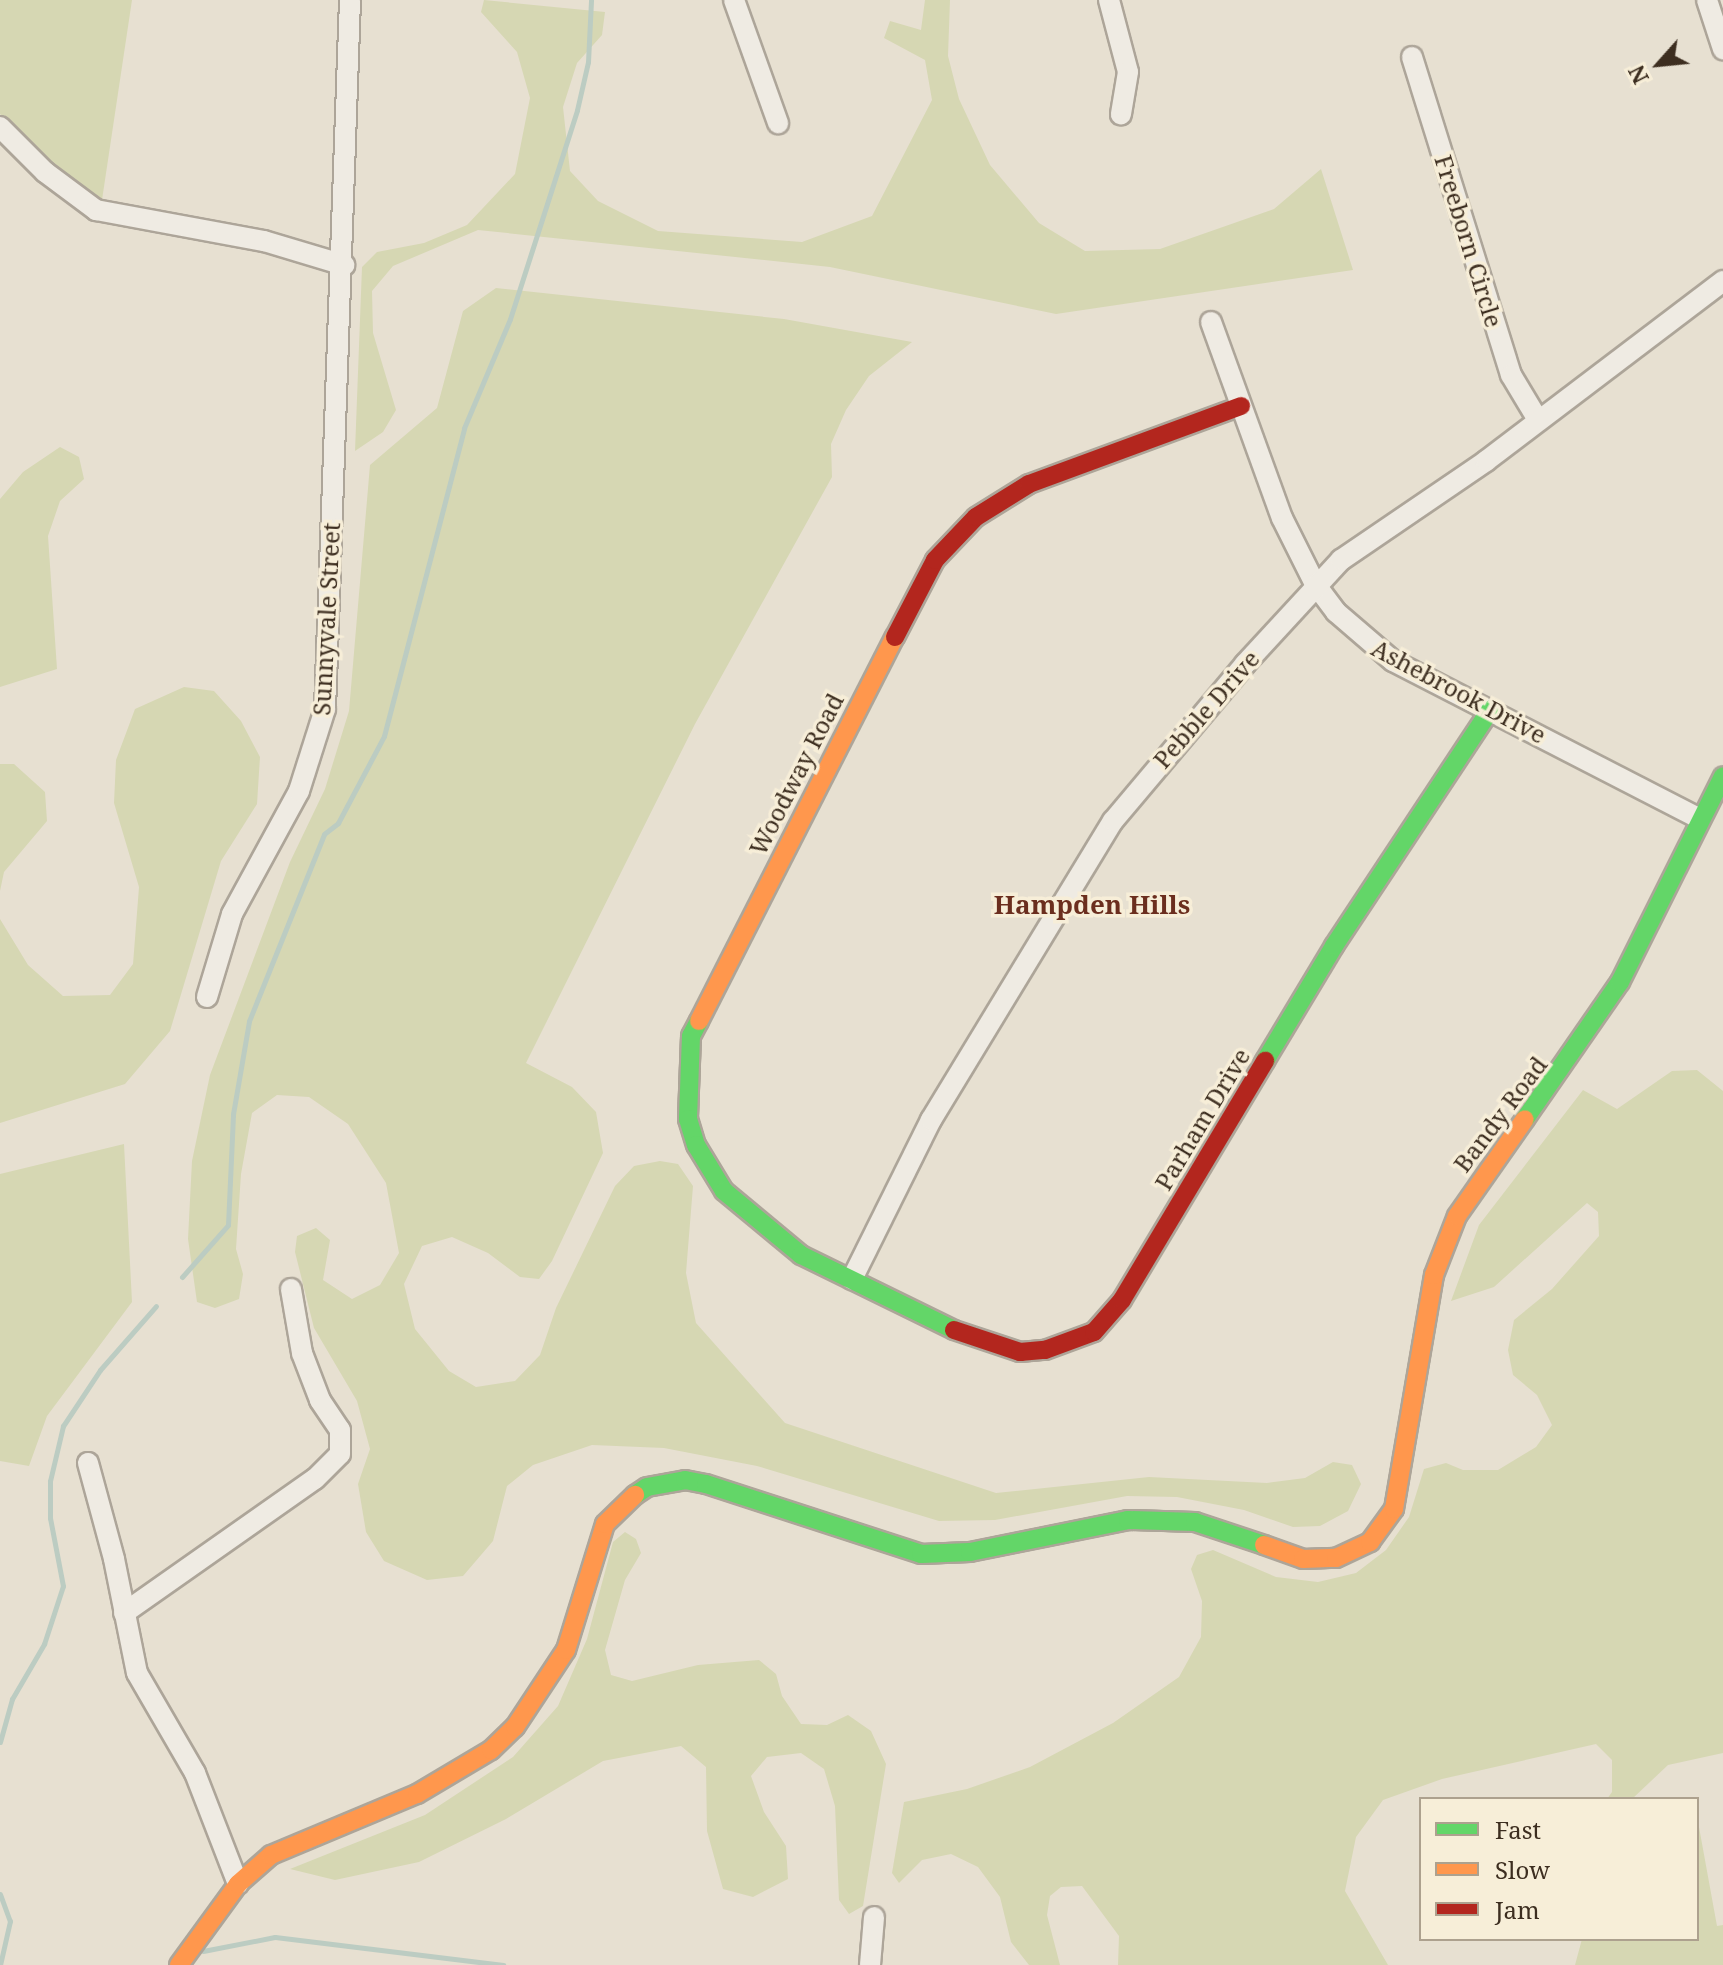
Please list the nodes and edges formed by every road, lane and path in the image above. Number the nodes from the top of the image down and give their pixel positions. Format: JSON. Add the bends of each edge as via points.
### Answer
{"nodes":[{"id":1,"x":350,"y":0,"type":"edge"},
{"id":2,"x":734,"y":0,"type":"edge"},
{"id":3,"x":1109,"y":0,"type":"edge"},
{"id":4,"x":1707,"y":0,"type":"edge"},
{"id":5,"x":1723,"y":49,"type":"edge"},
{"id":6,"x":1412,"y":57,"type":"dead end"},
{"id":7,"x":1121,"y":114,"type":"dead end"},
{"id":8,"x":778,"y":123,"type":"dead end"},
{"id":9,"x":0,"y":127,"type":"edge"},
{"id":10,"x":344,"y":265,"type":"junction"},
{"id":11,"x":1723,"y":281,"type":"edge"},
{"id":12,"x":1211,"y":322,"type":"dead end"},
{"id":13,"x":1241,"y":406,"type":"junction"},
{"id":14,"x":1538,"y":420,"type":"junction"},
{"id":15,"x":1315,"y":584,"type":"junction"},
{"id":16,"x":1491,"y":709,"type":"junction"},
{"id":17,"x":1723,"y":776,"type":"edge"},
{"id":18,"x":1700,"y":819,"type":"junction"},
{"id":19,"x":207,"y":997,"type":"dead end"},
{"id":20,"x":852,"y":1279,"type":"junction"},
{"id":21,"x":291,"y":1289,"type":"dead end"},
{"id":22,"x":88,"y":1463,"type":"dead end"},
{"id":23,"x":124,"y":1613,"type":"junction"},
{"id":24,"x":238,"y":1884,"type":"junction"},
{"id":25,"x":874,"y":1917,"type":"dead end"},
{"id":26,"x":179,"y":1965,"type":"edge"},
{"id":27,"x":870,"y":1965,"type":"edge"}],
"edges":[{"from":1,"to":10,"type":"street","name":"Sunnyvale Street"},
{"from":2,"to":8,"type":"street"},
{"from":3,"to":7,"type":"street","via":[[1128,72]]},
{"from":4,"to":5,"type":"street"},
{"from":6,"to":14,"type":"street","name":"Freeborn Circle","via":[[1511,375]]},
{"from":9,"to":10,"type":"street","via":[[56,181],[96,210],[297,248]]},
{"from":10,"to":19,"type":"street","name":"Sunnyvale Street","via":[[325,709],[299,791],[232,914]]},
{"from":11,"to":14,"type":"street","name":"Pebble Drive"},
{"from":12,"to":13,"type":"street","name":"Ashebrook Drive"},
{"from":13,"to":15,"type":"street","name":"Ashebrook Drive","via":[[1282,518]]},
{"from":13,"to":20,"type":"street","name":"Woodway Road","via":[[1029,484],[951,540],[918,587],[698,1017],[686,1060],[685,1092],[693,1137],[708,1169],[773,1236]]},
{"from":14,"to":15,"type":"street","name":"Pebble Drive"},
{"from":15,"to":16,"type":"street","name":"Ashebrook Drive","via":[[1336,612],[1384,654]]},
{"from":15,"to":20,"type":"street","name":"Pebble Drive","via":[[1113,821],[931,1120]]},
{"from":16,"to":18,"type":"street","name":"Ashebrook Drive"},
{"from":16,"to":20,"type":"street","name":"Parham Drive","via":[[1334,946],[1122,1300],[1094,1332],[1045,1350],[1001,1350]]},
{"from":17,"to":18,"type":"street","name":"Bandy Road"},
{"from":18,"to":24,"type":"street","name":"Bandy Road","via":[[1620,982],[1550,1088],[1479,1179],[1446,1240],[1423,1327],[1394,1509],[1370,1542],[1321,1560],[1280,1553],[1226,1529],[1170,1520],[1080,1526],[970,1552],[921,1554],[706,1484],[685,1480],[647,1487],[615,1509],[605,1524],[566,1650],[515,1727],[466,1766],[366,1817],[271,1855]]},
{"from":21,"to":23,"type":"street","via":[[302,1353],[320,1400],[340,1430],[340,1454],[315,1479]]},
{"from":22,"to":23,"type":"street"},
{"from":23,"to":24,"type":"street","via":[[137,1673],[195,1773]]},
{"from":24,"to":26,"type":"street"},
{"from":25,"to":27,"type":"street"}]}
